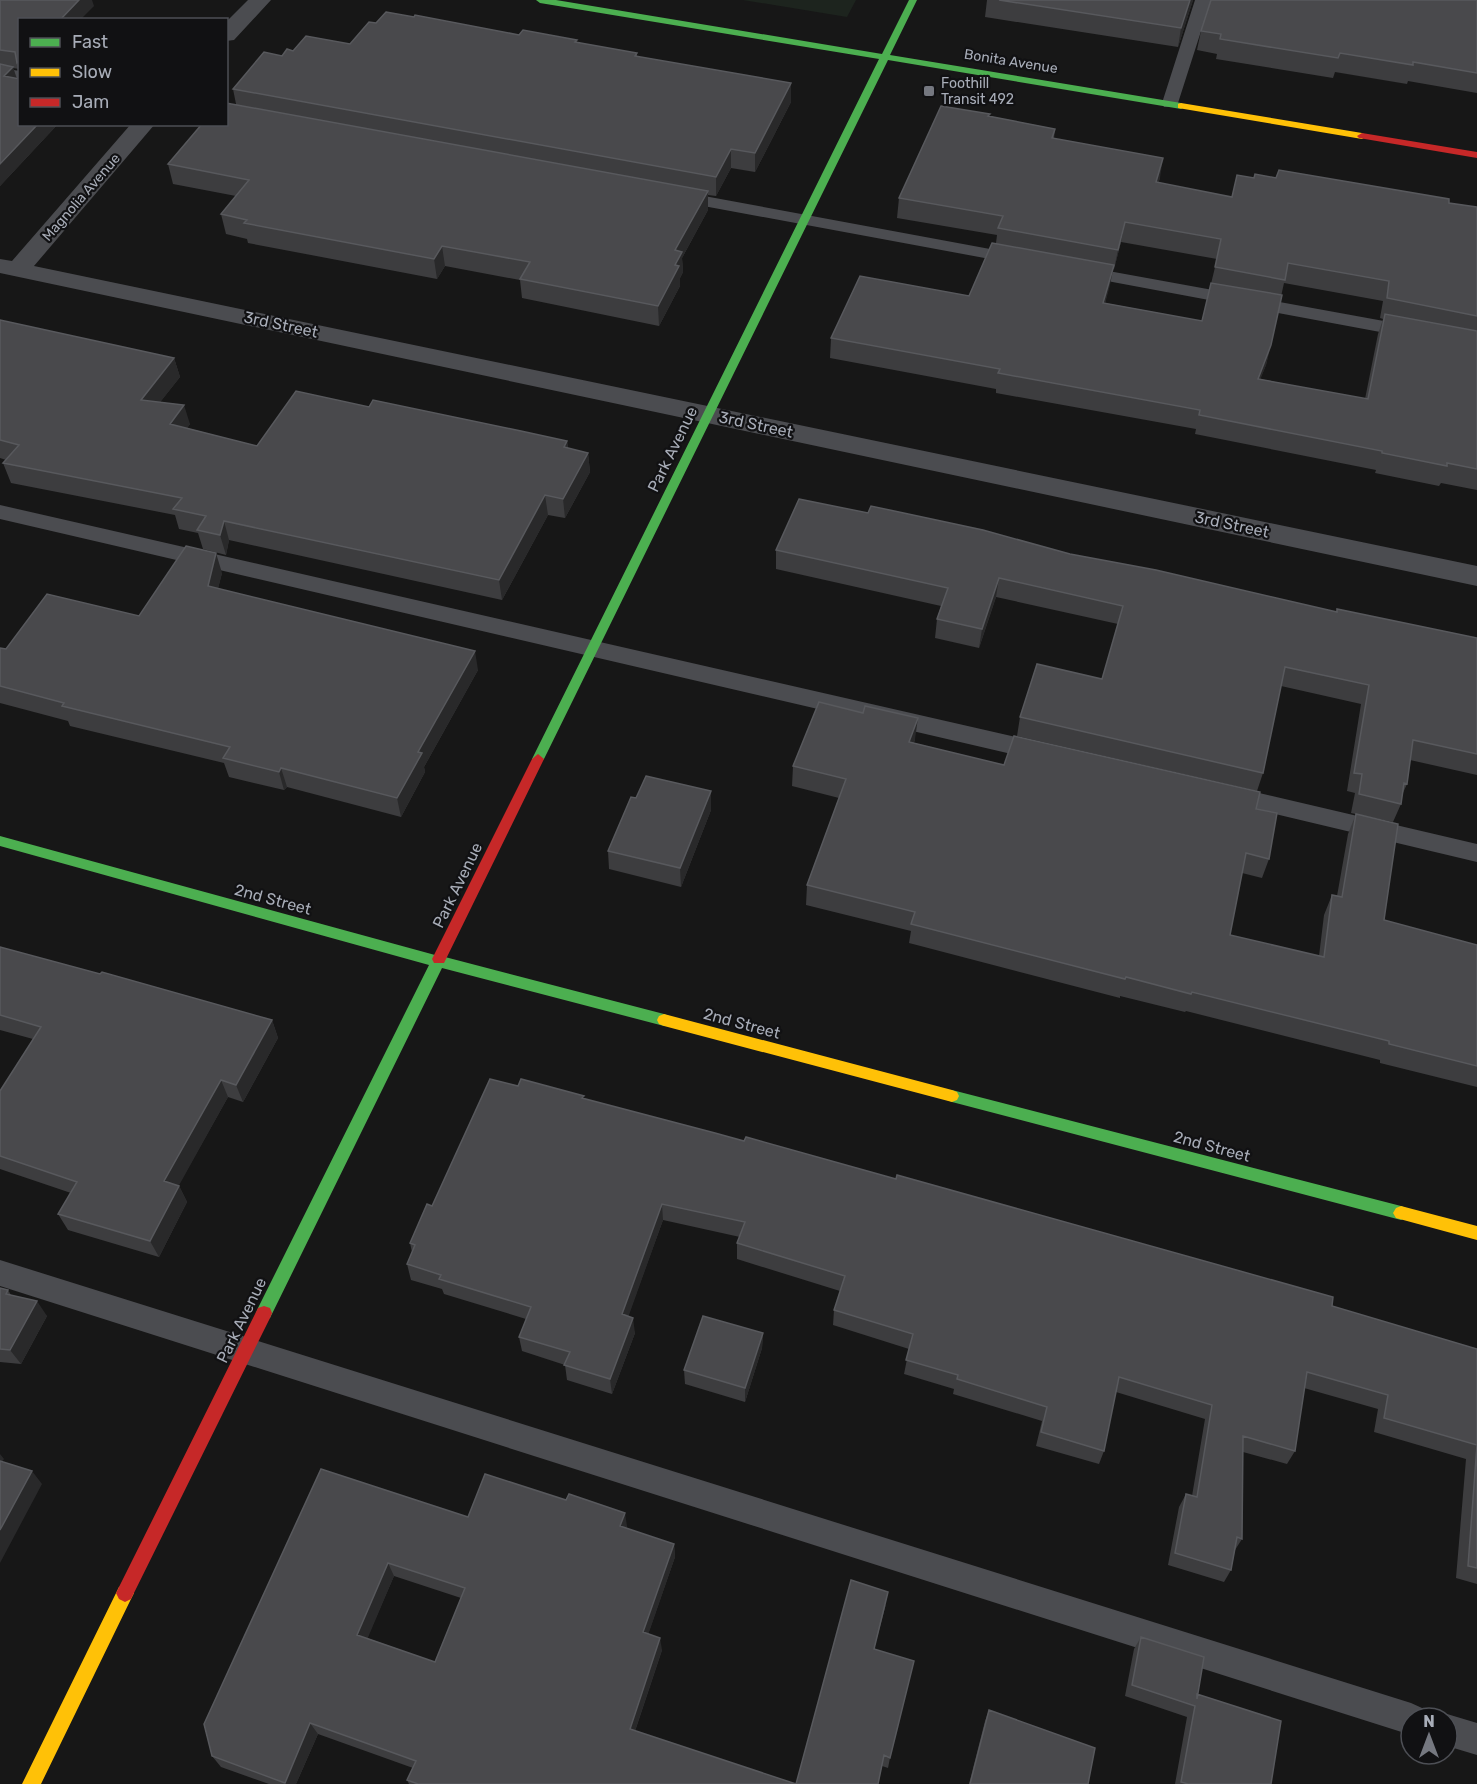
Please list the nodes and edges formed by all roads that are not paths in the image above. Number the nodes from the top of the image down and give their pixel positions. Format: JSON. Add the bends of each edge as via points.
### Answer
{"nodes":[{"id":1,"x":260,"y":0,"type":"edge"},
{"id":2,"x":540,"y":0,"type":"edge"},
{"id":3,"x":913,"y":0,"type":"edge"},
{"id":4,"x":1203,"y":0,"type":"edge"},
{"id":5,"x":228,"y":33,"type":"edge"},
{"id":6,"x":883,"y":57,"type":"junction"},
{"id":7,"x":0,"y":73,"type":"edge"},
{"id":8,"x":18,"y":76,"type":"edge"},
{"id":9,"x":1170,"y":103,"type":"junction"},
{"id":10,"x":142,"y":126,"type":"edge"},
{"id":11,"x":1477,"y":155,"type":"edge"},
{"id":12,"x":662,"y":194,"type":"edge"},
{"id":13,"x":804,"y":219,"type":"junction"},
{"id":14,"x":1036,"y":262,"type":"edge"},
{"id":15,"x":1059,"y":267,"type":"edge"},
{"id":16,"x":9,"y":268,"type":"edge"},
{"id":17,"x":1477,"y":344,"type":"edge"},
{"id":18,"x":707,"y":414,"type":"junction"},
{"id":19,"x":0,"y":512,"type":"edge"},
{"id":20,"x":1477,"y":576,"type":"edge"},
{"id":21,"x":592,"y":647,"type":"junction"},
{"id":22,"x":1058,"y":756,"type":"edge"},
{"id":23,"x":1209,"y":791,"type":"edge"},
{"id":24,"x":0,"y":841,"type":"edge"},
{"id":25,"x":1477,"y":853,"type":"edge"},
{"id":26,"x":437,"y":961,"type":"junction"},
{"id":27,"x":1477,"y":1233,"type":"edge"},
{"id":28,"x":0,"y":1272,"type":"edge"},
{"id":29,"x":245,"y":1351,"type":"junction"},
{"id":30,"x":1399,"y":1715,"type":"edge"},
{"id":31,"x":1459,"y":1734,"type":"edge"},
{"id":32,"x":1477,"y":1739,"type":"edge"},
{"id":33,"x":30,"y":1784,"type":"edge"}],
"edges":[{"from":1,"to":5,"type":"street"},
{"from":2,"to":6,"type":"street","name":"Bonita Avenue"},
{"from":3,"to":6,"type":"street","name":"Park Avenue"},
{"from":4,"to":9,"type":"lane"},
{"from":6,"to":9,"type":"street","name":"Bonita Avenue"},
{"from":6,"to":13,"type":"street","name":"Park Avenue"},
{"from":7,"to":8,"type":"lane"},
{"from":9,"to":11,"type":"street","name":"Bonita Avenue"},
{"from":10,"to":16,"type":"street","name":"Magnolia Avenue"},
{"from":12,"to":13,"type":"lane"},
{"from":13,"to":14,"type":"lane"},
{"from":13,"to":18,"type":"street","name":"Park Avenue"},
{"from":15,"to":17,"type":"lane"},
{"from":16,"to":18,"type":"street","name":"3rd Street"},
{"from":18,"to":20,"type":"street","name":"3rd Street"},
{"from":18,"to":21,"type":"street","name":"Park Avenue"},
{"from":19,"to":21,"type":"lane"},
{"from":21,"to":22,"type":"lane"},
{"from":21,"to":26,"type":"street","name":"Park Avenue"},
{"from":23,"to":25,"type":"lane"},
{"from":24,"to":26,"type":"street","name":"2nd Street"},
{"from":26,"to":27,"type":"street","name":"2nd Street"},
{"from":26,"to":29,"type":"street","name":"Park Avenue"},
{"from":28,"to":29,"type":"lane"},
{"from":29,"to":30,"type":"lane"},
{"from":29,"to":33,"type":"street","name":"Park Avenue"},
{"from":31,"to":32,"type":"lane"}]}
